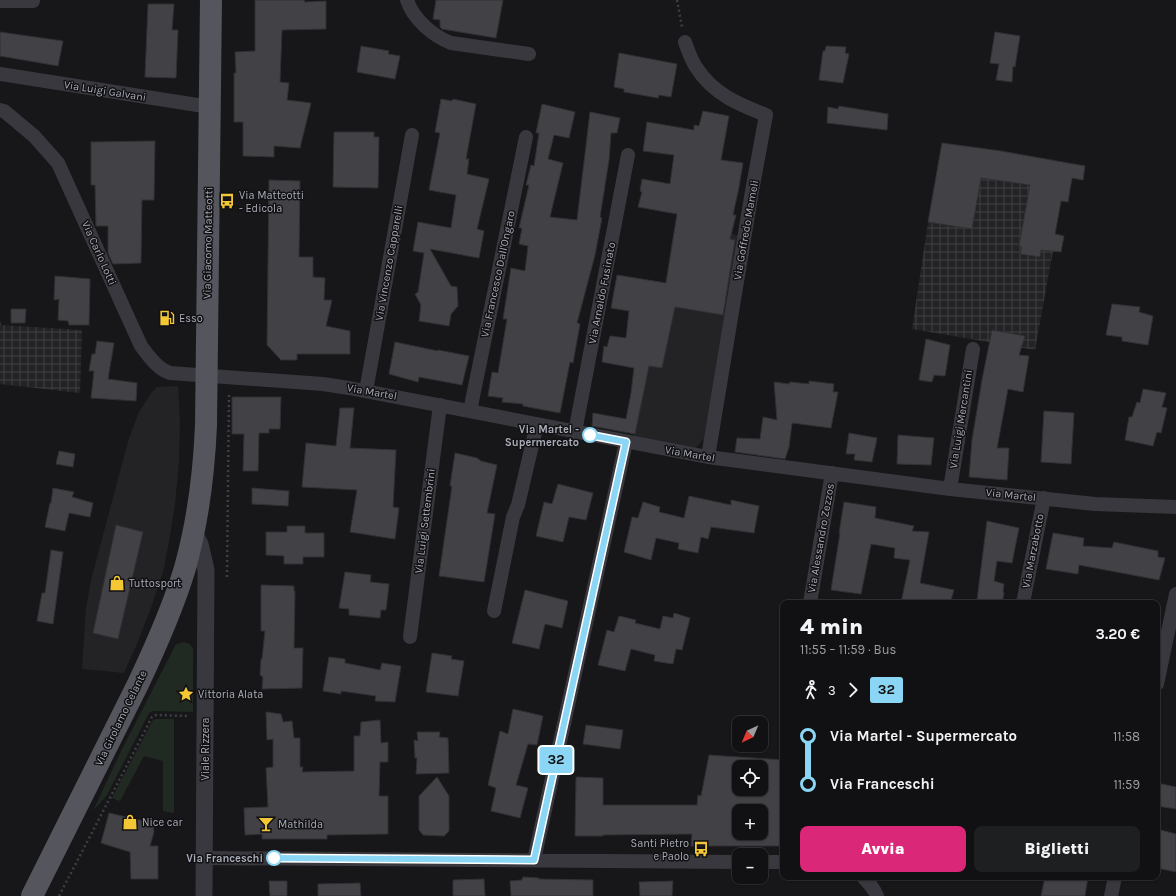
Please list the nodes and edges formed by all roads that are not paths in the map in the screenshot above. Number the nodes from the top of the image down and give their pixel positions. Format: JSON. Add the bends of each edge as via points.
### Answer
{"nodes":[{"id":1,"x":33,"y":0,"type":"edge"},
{"id":2,"x":211,"y":0,"type":"edge"},
{"id":3,"x":407,"y":0,"type":"edge"},
{"id":4,"x":0,"y":1,"type":"edge"},
{"id":5,"x":685,"y":42,"type":"road end"},
{"id":6,"x":529,"y":54,"type":"dead end"},
{"id":7,"x":0,"y":74,"type":"edge"},
{"id":8,"x":210,"y":107,"type":"junction"},
{"id":9,"x":0,"y":110,"type":"edge"},
{"id":10,"x":412,"y":135,"type":"dead end"},
{"id":11,"x":526,"y":137,"type":"dead end"},
{"id":12,"x":628,"y":155,"type":"dead end"},
{"id":13,"x":973,"y":349,"type":"dead end"},
{"id":14,"x":207,"y":376,"type":"junction"},
{"id":15,"x":366,"y":391,"type":"junction"},
{"id":16,"x":440,"y":405,"type":"junction"},
{"id":17,"x":470,"y":411,"type":"junction"},
{"id":18,"x":537,"y":424,"type":"junction"},
{"id":19,"x":575,"y":432,"type":"junction"},
{"id":20,"x":626,"y":442,"type":"junction"},
{"id":21,"x":708,"y":458,"type":"junction"},
{"id":22,"x":832,"y":473,"type":"junction"},
{"id":23,"x":950,"y":489,"type":"junction"},
{"id":24,"x":1044,"y":498,"type":"junction"},
{"id":25,"x":1176,"y":507,"type":"edge"},
{"id":26,"x":194,"y":533,"type":"junction"},
{"id":27,"x":1176,"y":594,"type":"edge"},
{"id":28,"x":811,"y":600,"type":"edge"},
{"id":29,"x":1024,"y":600,"type":"edge"},
{"id":30,"x":494,"y":611,"type":"dead end"},
{"id":31,"x":410,"y":637,"type":"dead end"},
{"id":32,"x":1160,"y":667,"type":"edge"},
{"id":33,"x":205,"y":858,"type":"junction"},
{"id":34,"x":534,"y":860,"type":"junction"},
{"id":35,"x":732,"y":862,"type":"edge"},
{"id":36,"x":768,"y":862,"type":"edge"},
{"id":37,"x":780,"y":862,"type":"edge"},
{"id":38,"x":867,"y":880,"type":"edge"},
{"id":39,"x":1114,"y":880,"type":"edge"},
{"id":40,"x":32,"y":896,"type":"edge"},
{"id":41,"x":204,"y":896,"type":"edge"},
{"id":42,"x":877,"y":896,"type":"edge"},
{"id":43,"x":1111,"y":896,"type":"edge"}],
"edges":[{"from":1,"to":4,"type":"street"},
{"from":2,"to":8,"type":"main road","name":"Via Giacomo Matteotti"},
{"from":3,"to":6,"type":"street","via":[[417,18],[433,33],[451,43]]},
{"from":5,"to":21,"type":"street","name":"Via Goffredo Mameli","via":[[695,67],[713,88],[738,104],[766,115]]},
{"from":7,"to":8,"type":"street","name":"Via Luigi Galvani"},
{"from":8,"to":14,"type":"main road","name":"Via Giacomo Matteotti"},
{"from":9,"to":14,"type":"street","name":"Via Carlo Lotti","via":[[34,136],[58,163],[141,346],[163,370],[170,373]]},
{"from":10,"to":15,"type":"street","name":"Via Vincenzo Capparelli"},
{"from":11,"to":17,"type":"street","name":"Via Francesco Dall'Ongaro"},
{"from":12,"to":19,"type":"street","name":"Via Arnaldo Fusinato"},
{"from":13,"to":23,"type":"street","name":"Via Luigi Mercantini"},
{"from":14,"to":15,"type":"street","name":"Via Martel","via":[[323,384]]},
{"from":14,"to":26,"type":"main road","name":"Via Giacomo Matteotti","via":[[205,447]]},
{"from":15,"to":16,"type":"street","name":"Via Martel"},
{"from":16,"to":17,"type":"street","name":"Via Martel"},
{"from":16,"to":31,"type":"street","name":"Via Luigi Settembrini"},
{"from":17,"to":18,"type":"street","name":"Via Martel"},
{"from":18,"to":19,"type":"street","name":"Via Martel"},
{"from":18,"to":30,"type":"street","via":[[513,517]]},
{"from":19,"to":20,"type":"street","name":"Via Martel"},
{"from":20,"to":21,"type":"street","name":"Via Martel"},
{"from":20,"to":34,"type":"street"},
{"from":21,"to":22,"type":"street","name":"Via Martel"},
{"from":22,"to":23,"type":"street","name":"Via Martel"},
{"from":22,"to":28,"type":"street","name":"Via Alessandro Zezzos"},
{"from":23,"to":24,"type":"street","name":"Via Martel"},
{"from":24,"to":25,"type":"street","name":"Via Martel","via":[[1095,504]]},
{"from":24,"to":29,"type":"street","name":"Via Marzabotto"},
{"from":26,"to":33,"type":"street","name":"Viale Rizzera","via":[[200,544],[206,570]]},
{"from":26,"to":40,"type":"main road","name":"Via Girolamo Celante","via":[[175,598],[153,653]]},
{"from":27,"to":32,"type":"street"},
{"from":33,"to":34,"type":"street"},
{"from":33,"to":41,"type":"street","name":"Viale Rizzera"},
{"from":34,"to":35,"type":"street"},
{"from":36,"to":37,"type":"street"},
{"from":38,"to":42,"type":"street"},
{"from":39,"to":43,"type":"street"}]}
